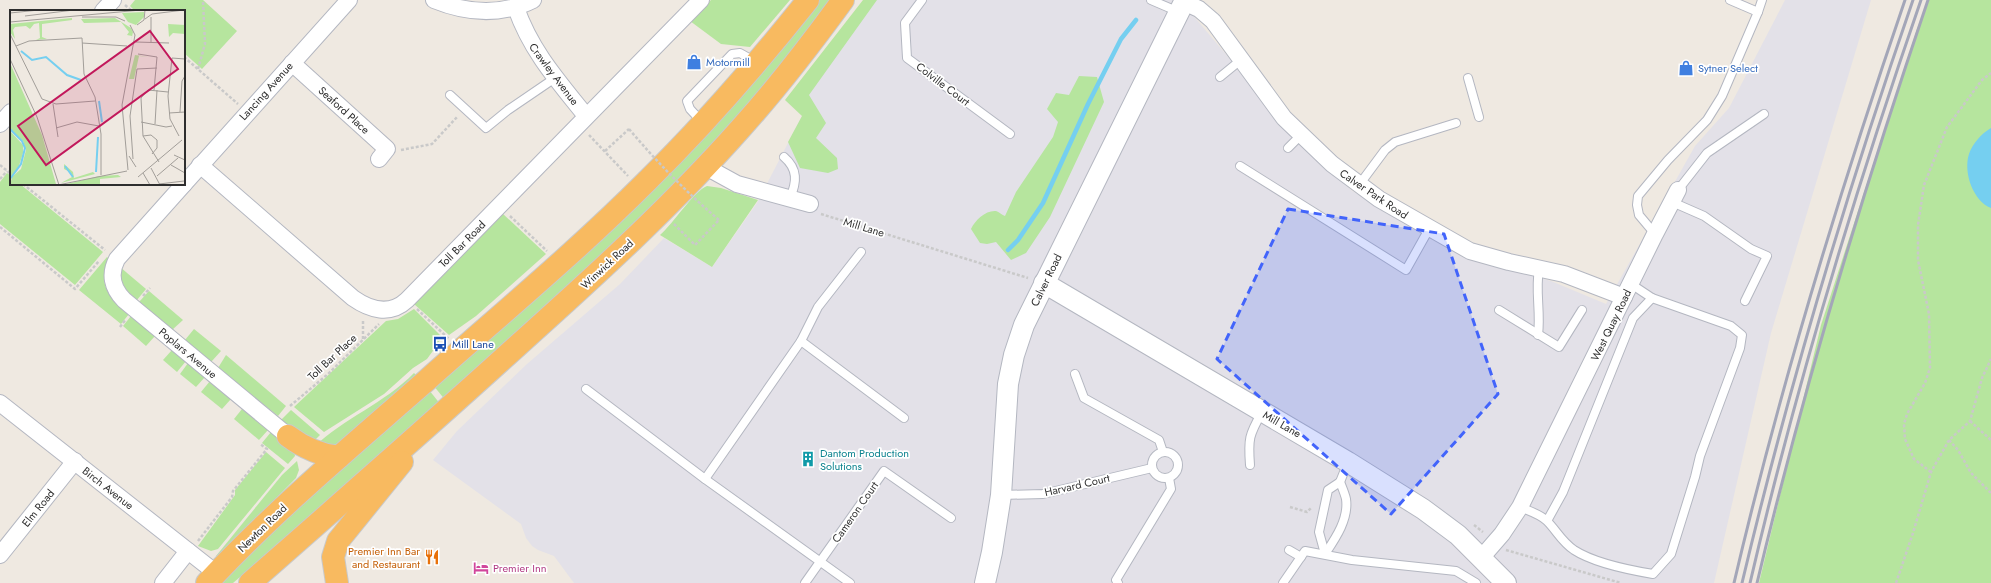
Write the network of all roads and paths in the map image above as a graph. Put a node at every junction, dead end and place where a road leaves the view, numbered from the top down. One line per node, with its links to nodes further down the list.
1 (203, 0): 21 (path)
2 (349, 0): 20 (street, Lancing Avenue)
3 (434, 0): 14 (street)
4 (534, 0): 14 (street)
5 (701, 0): 32 (street, Toll Bar Road)
6 (808, 0): 63 (highway)
7 (843, 0): 44 (highway, Winwick Road)
8 (922, 0): 35 (lane, Colville Court)
9 (1151, 0): 13 (lane)
10 (1730, 0): 17 (lane)
11 (1762, 0): 17 (lane)
12 (119, 3): 15 (street); 16 (path)
13 (1183, 5): 19 (street, Calver Park Road); 65 (street, Calver Road)
14 (516, 8): 24 (street, Crawley Avenue)
15 (105, 10)
16 (130, 10)
17 (1758, 12): 60 (lane)
18 (185, 58): 21 (path)
19 (1242, 59): 23 (lane); 36 (street, Calver Park Road)
20 (292, 62): 28 (street, Lancing Avenue); 39 (street, Seaford Place)
21 (198, 69): 28 (path)
22 (1991, 73): 95 (path)
23 (1220, 77)
24 (555, 78): 27 (lane); 32 (street, Crawley Avenue)
25 (1468, 78): 31 (lane)
26 (450, 95): 27 (lane)
27 (465, 109): 39 (path)
28 (247, 112): 42 (street, Lancing Avenue)
29 (10, 113): 34 (street)
30 (1764, 114): 53 (lane, West Quay Road)
31 (1479, 117)
32 (582, 120): 38 (path); 56 (street, Toll Bar Road)
33 (1456, 123): 52 (lane)
34 (0, 124)
35 (1010, 134)
36 (1301, 135): 37 (lane); 52 (street, Calver Park Road)
37 (1288, 148)
38 (605, 151): 47 (path); 57 (path, bridge)
39 (383, 154)
40 (784, 157): 54 (lane)
41 (0, 165): 45 (path)
42 (200, 165): 49 (street, Lancing Avenue); 68 (street, Toll Bar Road)
43 (1240, 166): 59 (lane)
44 (706, 167): 54 (street); 83 (highway, Winwick Road)
45 (7, 171): 46 (path); 48 (path)
46 (10, 173)
47 (630, 178)
48 (0, 179)
49 (185, 181)
50 (24, 185): 62 (path)
51 (181, 185): 62 (street, Lancing Avenue)
52 (1359, 186): 59 (street, Calver Park Road)
53 (1675, 196): 60 (street, West Quay Road); 69 (lane)
54 (790, 198): 55 (street)
55 (810, 204): 65 (path, Mill Lane)
56 (500, 206): 63 (path); 68 (street, Toll Bar Road)
57 (671, 221)
58 (0, 227): 62 (path)
59 (1429, 230): 64 (street, Calver Park Road)
60 (1655, 234): 66 (street, West Quay Road)
61 (861, 252): 75 (lane)
62 (109, 256): 85 (street, Poplars Avenue)
63 (561, 260): 90 (highway)
64 (1539, 269): 66 (street, Calver Park Road); 73 (lane)
65 (1036, 281): 81 (street, Mill Lane); 100 (street, Calver Road)
66 (1627, 291): 67 (lane); 103 (street, West Quay Road)
67 (1652, 298): 105 (lane); 105 (lane)
68 (407, 300): 74 (path)
69 (1745, 301)
70 (1498, 310): 73 (lane)
71 (1582, 310): 73 (lane)
72 (380, 323): 80 (path, Toll Bar Place)
73 (1538, 335)
74 (449, 339)
75 (801, 341): 82 (lane); 97 (lane)
76 (1991, 359): 84 (path)
77 (1076, 374): 89 (lane)
78 (586, 389): 97 (lane)
79 (0, 403): 91 (street, Birch Avenue)
80 (290, 406)
81 (1262, 412): 92 (street, Mill Lane); 93 (lane)
82 (904, 418)
83 (436, 419): 116 (highway, Winwick Road); 117 (highway)
84 (1970, 421): 86 (path); 87 (path)
85 (288, 436): 90 (highway)
86 (1949, 440): 95 (path); 99 (path)
87 (1991, 440)
88 (260, 444): 108 (path)
89 (1163, 452): 94 (lane); 96 (lane)
90 (339, 457): 114 (highway, Newton Road)
91 (75, 461): 108 (street, Birch Avenue); 110 (street, Elm Road)
92 (1348, 462): 98 (lane); 112 (street, Mill Lane)
93 (1250, 465)
94 (1152, 468): 96 (lane); 100 (lane, Harvard Court)
95 (1931, 472): 126 (path)
96 (1169, 478): 121 (lane)
97 (705, 479): 113 (lane)
98 (1340, 482): 109 (lane); 109 (lane)
99 (1991, 493)
100 (1001, 495): 120 (street, Calver Road)
101 (1290, 507): 102 (path)
102 (1312, 507)
103 (1520, 507): 105 (lane); 112 (street, West Quay Road)
104 (951, 518): 113 (lane, Cameron Court)
105 (1547, 521)
106 (1289, 550): 111 (lane)
107 (1504, 550): 125 (path)
108 (188, 551): 114 (street, Birch Avenue); 115 (street)
109 (1325, 554): 111 (lane); 123 (lane)
110 (0, 555)
111 (1300, 557): 122 (lane)
112 (1482, 557): 124 (street, Mill Lane)
113 (820, 561): 118 (lane); 119 (lane)
114 (211, 578)
115 (163, 583)
116 (250, 583)
117 (337, 583)
118 (805, 583)
119 (850, 583)
120 (985, 583)
121 (1118, 583)
122 (1283, 583)
123 (1476, 583)
124 (1506, 583)
125 (1621, 583)
126 (1896, 583)

